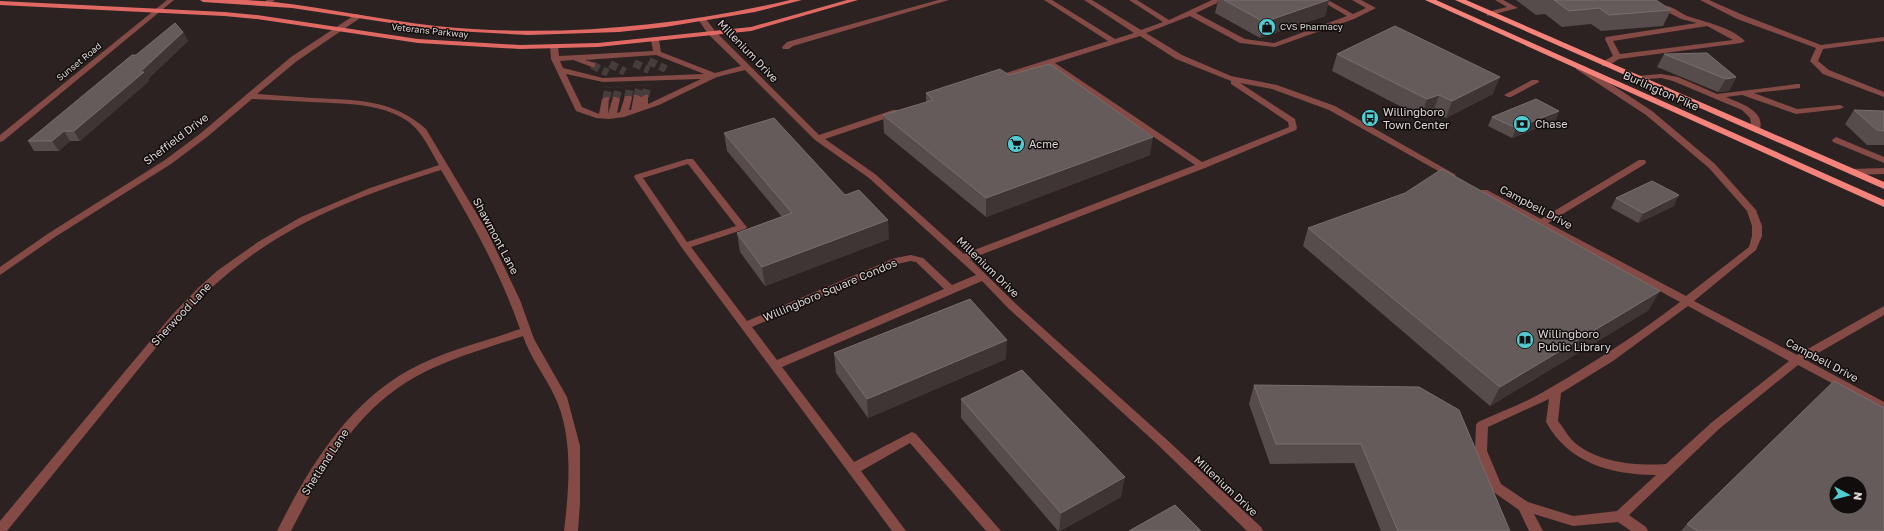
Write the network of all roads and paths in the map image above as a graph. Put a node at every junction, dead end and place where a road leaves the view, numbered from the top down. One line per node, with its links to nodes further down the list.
1 (170, 0): 19 (street, Sunset Road)
2 (203, 0): 16 (main road, Veterans Parkway)
3 (799, 0): 24 (main road, Veterans Parkway)
4 (855, 0): 29 (main road, Veterans Parkway)
5 (946, 0): 35 (street)
6 (1047, 0): 32 (street)
7 (1087, 0): 28 (street)
8 (1132, 0): 25 (street)
9 (1323, 0): 23 (street)
10 (1355, 0): 23 (street)
11 (1429, 0): 51 (highway, Burlington Pike)
12 (1459, 0): 21 (highway, Burlington Pike)
13 (1498, 0): 21 (street)
14 (1703, 0): 36 (street)
15 (1217, 1): 20 (street)
16 (269, 2): 22 (main road, Veterans Parkway)
17 (0, 3): 19 (main road, Veterans Parkway)
18 (1667, 8): 26 (street)
19 (158, 11): 27 (main road, Veterans Parkway); 76 (street, Sunset Road)
20 (1190, 13): 23 (street); 25 (street)
21 (1490, 14): 48 (highway, Burlington Pike)
22 (359, 16): 24 (main road, Veterans Parkway); 27 (street, Sheffield Drive)
23 (1351, 17)
24 (703, 21): 29 (street, Millenium Drive)
25 (1168, 22): 28 (street)
26 (1709, 24): 41 (street); 41 (street)
27 (339, 29): 34 (main road, Veterans Parkway); 64 (street, Sheffield Drive)
28 (1139, 32): 32 (street); 56 (street)
29 (712, 33): 31 (main road, Veterans Parkway); 50 (street, Millenium Drive)
30 (1884, 39): 36 (street)
31 (654, 40): 33 (main road, Veterans Parkway); 37 (street)
32 (1113, 41): 45 (street)
33 (604, 44): 34 (main road, Veterans Parkway); 40 (street)
34 (554, 46): 43 (street)
35 (786, 47)
36 (1820, 47): 63 (street)
37 (656, 53): 38 (street); 54 (street)
38 (638, 54): 39 (street); 44 (street)
39 (620, 55): 40 (street); 46 (street)
40 (601, 56): 42 (street); 47 (street)
41 (1617, 57): 48 (street)
42 (574, 58): 43 (street); 49 (street)
43 (555, 59): 53 (street)
44 (649, 62)
45 (1048, 62): 59 (street); 82 (street)
46 (634, 63)
47 (610, 64)
48 (1604, 64): 57 (highway, Burlington Pike)
49 (592, 65)
50 (747, 67): 54 (street); 77 (street, Millenium Drive)
51 (1579, 67): 88 (highway, Burlington Pike); 95 (street)
52 (666, 69): 55 (street)
53 (561, 70): 55 (street); 74 (street)
54 (714, 75): 55 (street); 71 (street)
55 (681, 77)
56 (1229, 78): 82 (street); 85 (street)
57 (1637, 78): 65 (street); 75 (highway, Burlington Pike)
58 (1534, 82): 62 (street)
59 (984, 83)
60 (1797, 86): 61 (street)
61 (1743, 92): 65 (street); 70 (street)
62 (1508, 95)
63 (1884, 95)
64 (250, 96): 81 (street, Shawmont Lane); 92 (street, Sheffield Drive)
65 (1717, 96): 75 (street)
66 (641, 97): 71 (street)
67 (628, 98): 73 (street)
68 (606, 99): 74 (street)
69 (616, 99): 74 (street)
70 (1840, 107)
71 (639, 109): 73 (street)
72 (902, 110): 77 (street)
73 (624, 113): 74 (street)
74 (604, 116)
75 (1756, 130): 84 (highway, Burlington Pike)
76 (0, 138)
77 (818, 138): 91 (street, Millenium Drive)
78 (1836, 140): 79 (street)
79 (1884, 160)
80 (1642, 162): 89 (street)
81 (444, 166): 98 (street, Shawmont Lane); 107 (street, Sherwood Lane)
82 (1202, 166): 91 (street)
83 (1884, 171): 84 (street)
84 (1852, 172): 86 (highway, Burlington Pike)
85 (1461, 180)
86 (1884, 186)
87 (1474, 187): 89 (street, Campbell Drive)
88 (1884, 204)
89 (1541, 223): 95 (street, Campbell Drive)
90 (685, 246): 90 (street); 97 (street)
91 (962, 258): 93 (street, Millenium Drive)
92 (0, 272)
93 (983, 276): 94 (street); 112 (street, Millenium Drive)
94 (951, 290): 97 (street, Willingboro Square Condos); 100 (street)
95 (1688, 301): 99 (street, Campbell Drive); 101 (street)
96 (1884, 310): 99 (street)
97 (745, 326): 100 (street)
98 (526, 330): 108 (street, Shetland Lane); 109 (street, Shawmont Lane)
99 (1797, 360): 102 (street, Campbell Drive); 104 (street)
100 (774, 366): 103 (street)
101 (1556, 390): 104 (street); 105 (street)
102 (1884, 407)
103 (853, 469): 110 (street); 111 (street)
104 (1671, 469): 106 (street)
105 (1524, 506): 106 (street); 113 (street)
106 (1620, 516): 114 (street)
107 (0, 531)
108 (284, 531)
109 (571, 531)
110 (899, 531)
111 (994, 531)
112 (1256, 531)
113 (1536, 531)
114 (1641, 531)

